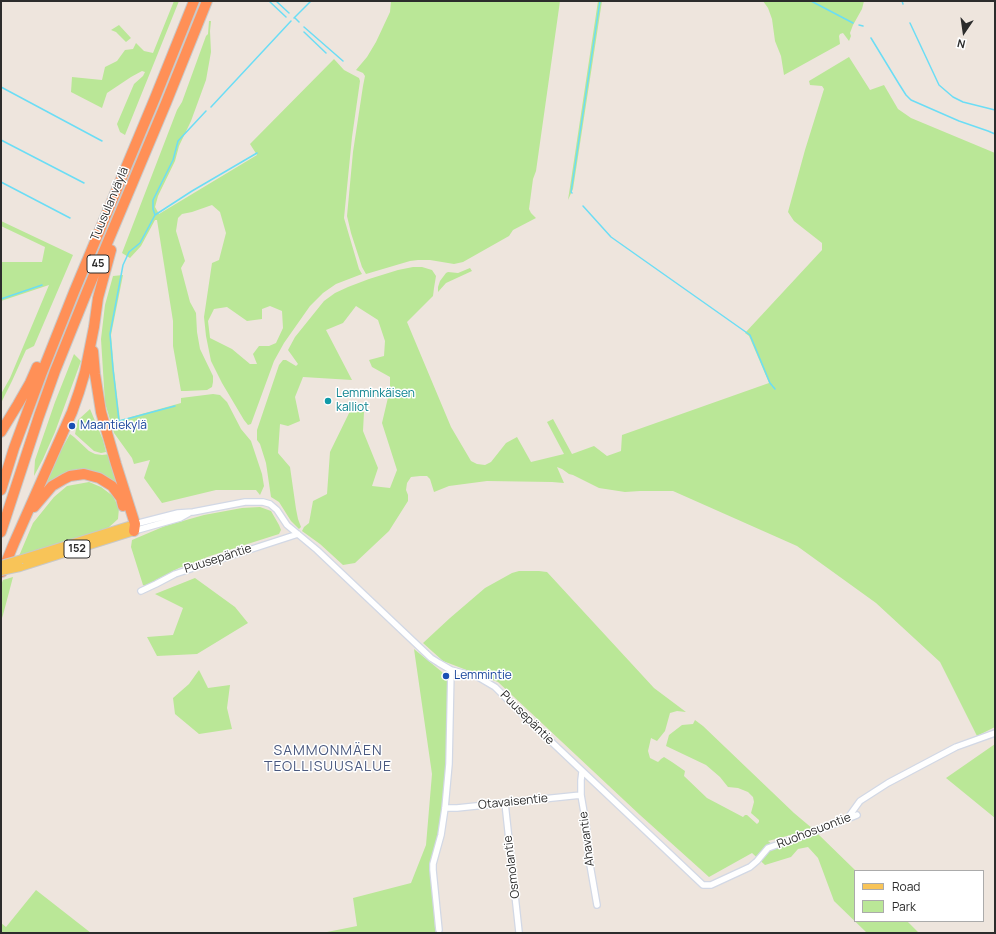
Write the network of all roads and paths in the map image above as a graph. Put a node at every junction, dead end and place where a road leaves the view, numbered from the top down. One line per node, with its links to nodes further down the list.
1 (194, 1): 4 (highway, Tuusulanväylä / 45)
2 (207, 1): 3 (highway, Tuusulanväylä / 45)
3 (125, 200): 5 (highway); 10 (highway, Tuusulanväylä / 45)
4 (74, 292): 6 (highway); 7 (highway, Tuusulanväylä / 45)
5 (94, 327): 8 (highway); 9 (highway)
6 (1, 432)
7 (1, 490)
8 (133, 527): 9 (highway); 11 (street, Puusepäntie); 12 (main road, 152)
9 (20, 529): 14 (highway)
10 (1, 532)
11 (298, 534): 15 (street, Puusepäntie); 16 (street, Puusepäntie)
12 (21, 563): 13 (main road, 152, bridge); 14 (main road, 152, bridge)
13 (1, 565)
14 (1, 573)
15 (141, 591)
16 (451, 670): 18 (street, Puusepäntie); 21 (street)
17 (995, 733): 23 (street)
18 (582, 772): 19 (street, Ahavantie); 24 (street, Puusepäntie)
19 (581, 795): 20 (street, Otavaisentie); 25 (street, Ahavantie)
20 (504, 803): 21 (street, Otavaisentie); 27 (street, Osmolantie)
21 (445, 808): 26 (street)
22 (857, 815): 23 (street, Ruohosuontie)
23 (846, 819): 24 (street, Ruohosuontie)
24 (711, 885)
25 (597, 905)
26 (439, 930)
27 (519, 932)

